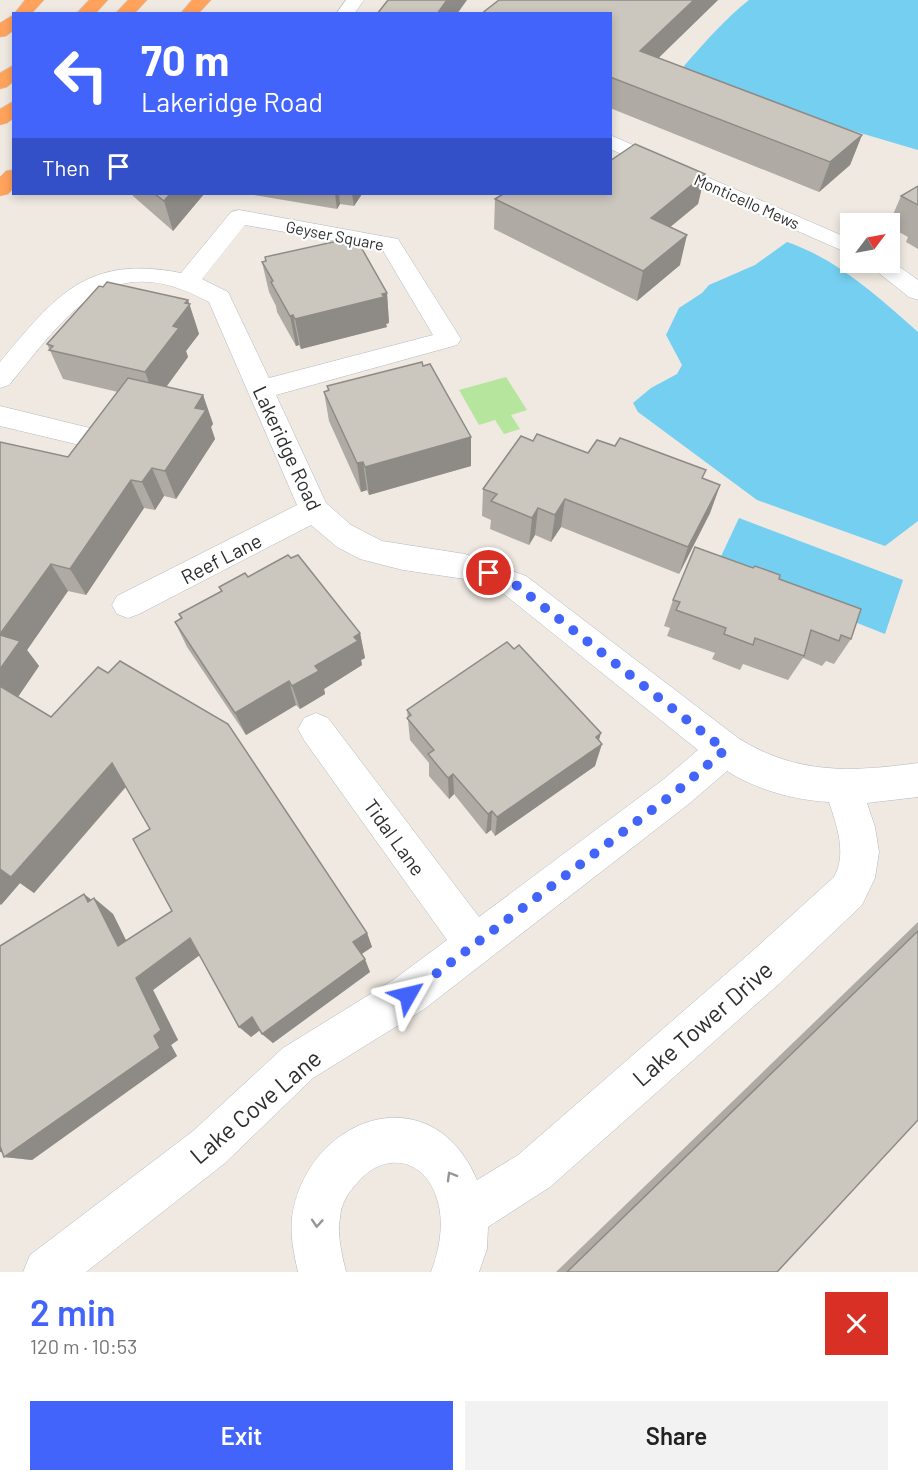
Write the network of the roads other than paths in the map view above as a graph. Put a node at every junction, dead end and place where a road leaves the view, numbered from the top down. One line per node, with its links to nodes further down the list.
1 (35, 0): 6 (highway)
2 (99, 0): 7 (highway)
3 (138, 0): 8 (highway)
4 (202, 0): 9 (highway)
5 (355, 0): 10 (street)
6 (23, 12)
7 (86, 12)
8 (125, 12)
9 (190, 12)
10 (346, 12)
11 (12, 22): 12 (highway)
12 (0, 32)
13 (12, 74): 14 (highway)
14 (0, 83)
15 (12, 109): 16 (highway)
16 (0, 118)
17 (612, 142): 20 (street, Monticello Mews)
18 (12, 178): 19 (highway)
19 (0, 189)
20 (840, 243)
21 (892, 273): 23 (street)
22 (187, 282): 24 (street, Lakeridge Road); 25 (street, Lakeridge Road); 25 (street, Geyser Square)
23 (918, 292)
24 (0, 379)
25 (260, 390): 28 (street, Lakeridge Road)
26 (0, 416): 27 (street)
27 (84, 436)
28 (314, 510): 29 (street, Reef Lane); 31 (street, Lakeridge Road)
29 (128, 605)
30 (316, 729): 34 (street, Tidal Lane)
31 (725, 750): 33 (street, Lakeridge Road); 34 (street, Lake Cove Lane)
32 (918, 780): 33 (street, Lakeridge Road)
33 (843, 787): 35 (street, Lake Tower Drive)
34 (475, 945): 36 (street, Lake Cove Lane)
35 (465, 1215): 37 (street, one-way to 37); 38 (street)
36 (47, 1272)
37 (322, 1272)
38 (455, 1272)

